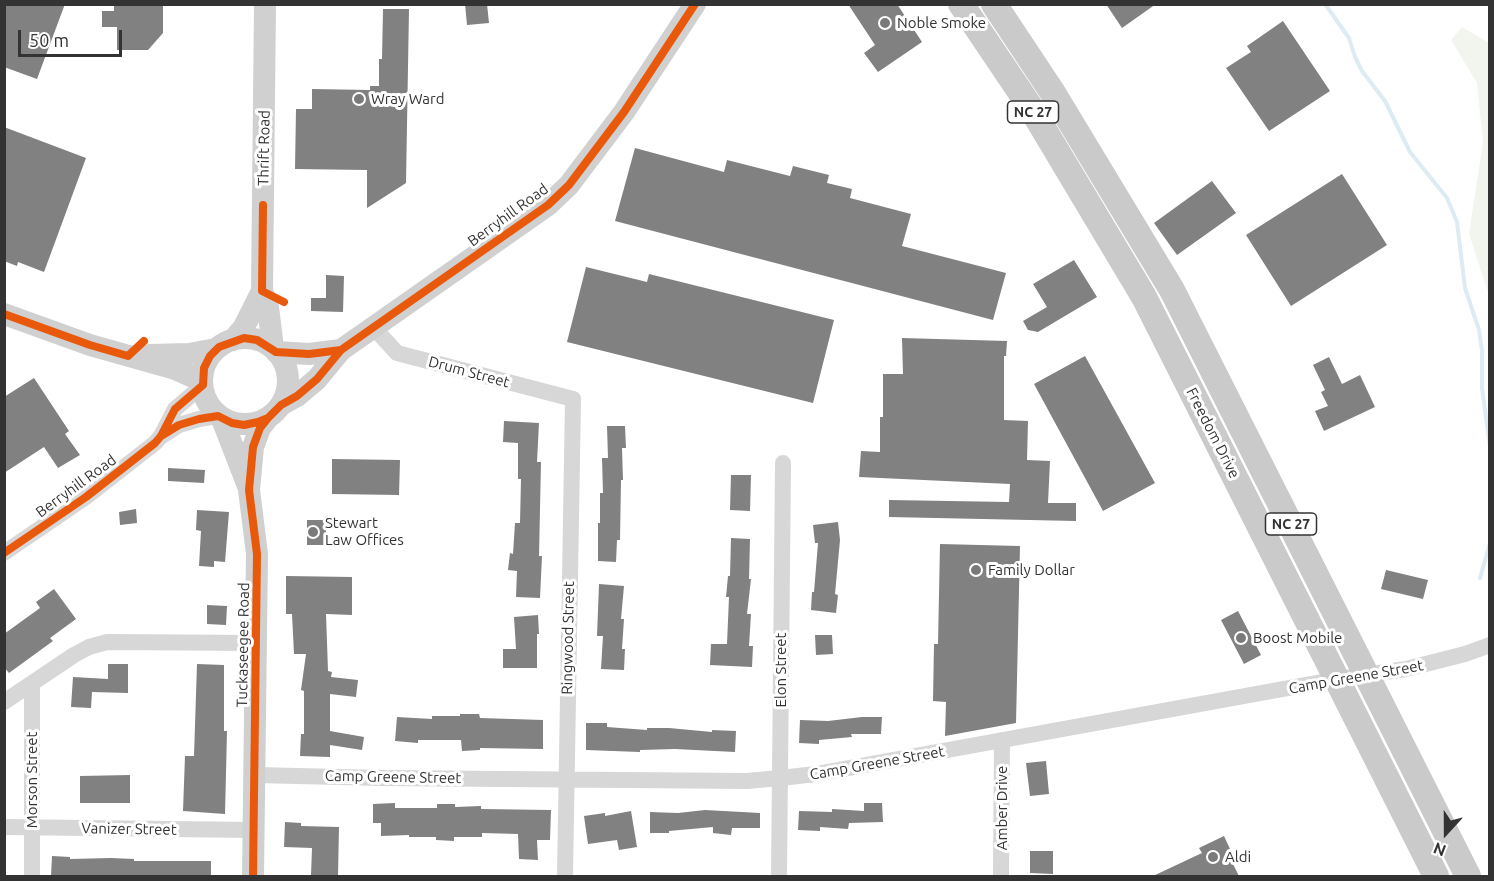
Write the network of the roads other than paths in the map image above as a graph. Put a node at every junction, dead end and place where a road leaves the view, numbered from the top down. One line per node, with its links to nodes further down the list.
1 (266, 4): 5 (main road, Thrift Road)
2 (695, 4): 7 (main road, Berryhill Road)
3 (961, 4): 23 (main road, Freedom Drive / NC 27)
4 (994, 4): 22 (main road, Freedom Drive / NC 27)
5 (262, 291): 8 (main road, Thrift Road); 9 (main road, Thrift Road)
6 (4, 314): 11 (main road)
7 (374, 328): 10 (main road, Berryhill Road); 13 (street, Drum Street)
8 (225, 345): 9 (main road); 11 (main road); 12 (main road)
9 (275, 350): 10 (main road, Berryhill Road); 14 (main road)
10 (341, 350): 14 (main road, Berryhill Road)
11 (128, 356): 12 (main road)
12 (203, 383): 15 (main road); 16 (street, Berryhill Road)
13 (573, 399): 29 (street, Ringwood Street)
14 (274, 411): 15 (main road); 18 (main road, Tuckaseegee Road)
15 (220, 417): 16 (street, Berryhill Road); 18 (main road, Tuckaseegee Road)
16 (161, 436): 19 (street, Berryhill Road)
17 (783, 463): 28 (street, Elon Street)
18 (249, 490): 20 (main road, Tuckaseegee Road)
19 (4, 553)
20 (256, 643): 24 (street); 27 (main road, Tuckaseegee Road)
21 (1490, 645): 22 (street, Camp Greene Street)
22 (1367, 674): 23 (street, Camp Greene Street); 39 (main road, Freedom Drive / NC 27)
23 (1338, 679): 26 (street, Camp Greene Street); 38 (main road, Freedom Drive / NC 27)
24 (32, 684): 25 (street); 31 (street, Morson Street)
25 (4, 702)
26 (1002, 740): 28 (street, Camp Greene Street); 37 (street, Amber Drive)
27 (255, 775): 29 (street, Camp Greene Street); 32 (main road, Tuckaseegee Road)
28 (780, 778): 29 (street, Camp Greene Street); 36 (street, Elon Street)
29 (565, 779): 35 (street, Ringwood Street)
30 (4, 827): 31 (street, Vanizer Street)
31 (32, 827): 32 (street, Vanizer Street); 33 (street, Morson Street)
32 (253, 830): 34 (main road, Tuckaseegee Road)
33 (32, 876)
34 (253, 876)
35 (565, 876)
36 (779, 876)
37 (1001, 876)
38 (1436, 876)
39 (1468, 876)

